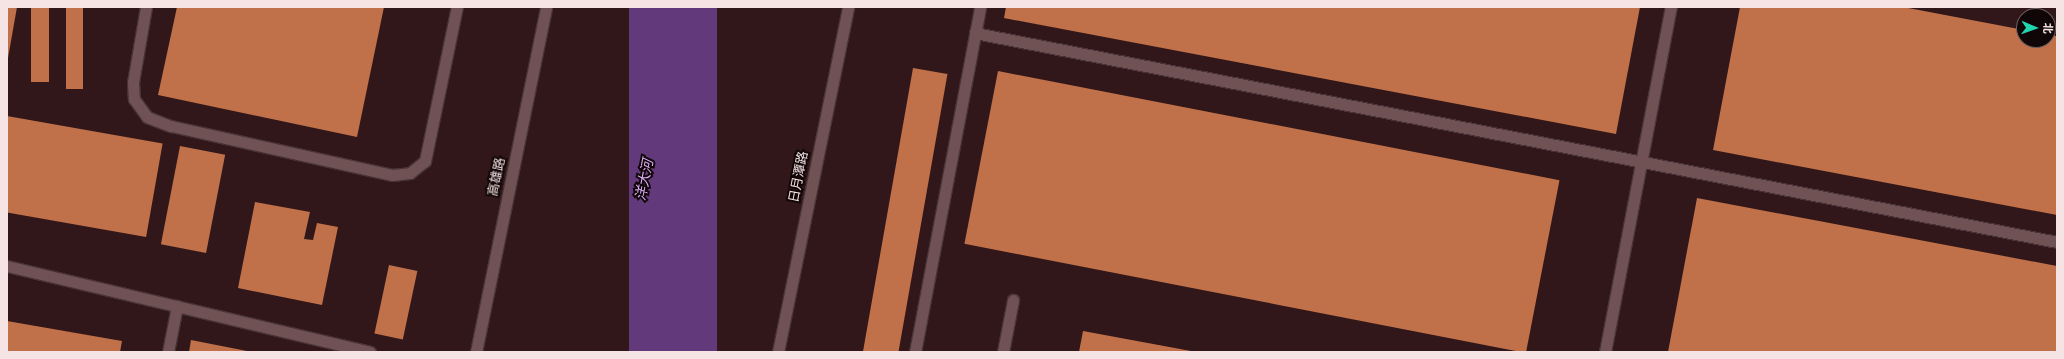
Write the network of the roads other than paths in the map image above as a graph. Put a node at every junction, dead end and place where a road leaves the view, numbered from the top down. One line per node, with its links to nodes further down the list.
1 (146, 7): 2 (street)
2 (457, 7)
3 (546, 7): 15 (street, 高雄路)
4 (848, 7): 16 (street, 日月潭路)
5 (980, 7): 7 (street)
6 (1671, 7): 8 (street)
7 (975, 33): 8 (street); 17 (street)
8 (1641, 162): 9 (street); 19 (street)
9 (2057, 242)
10 (7, 266): 12 (street)
11 (1013, 300): 18 (street)
12 (177, 306): 13 (street); 14 (street)
13 (168, 352)
14 (370, 352)
15 (476, 352)
16 (778, 352)
17 (915, 352)
18 (1003, 352)
19 (1605, 352)

